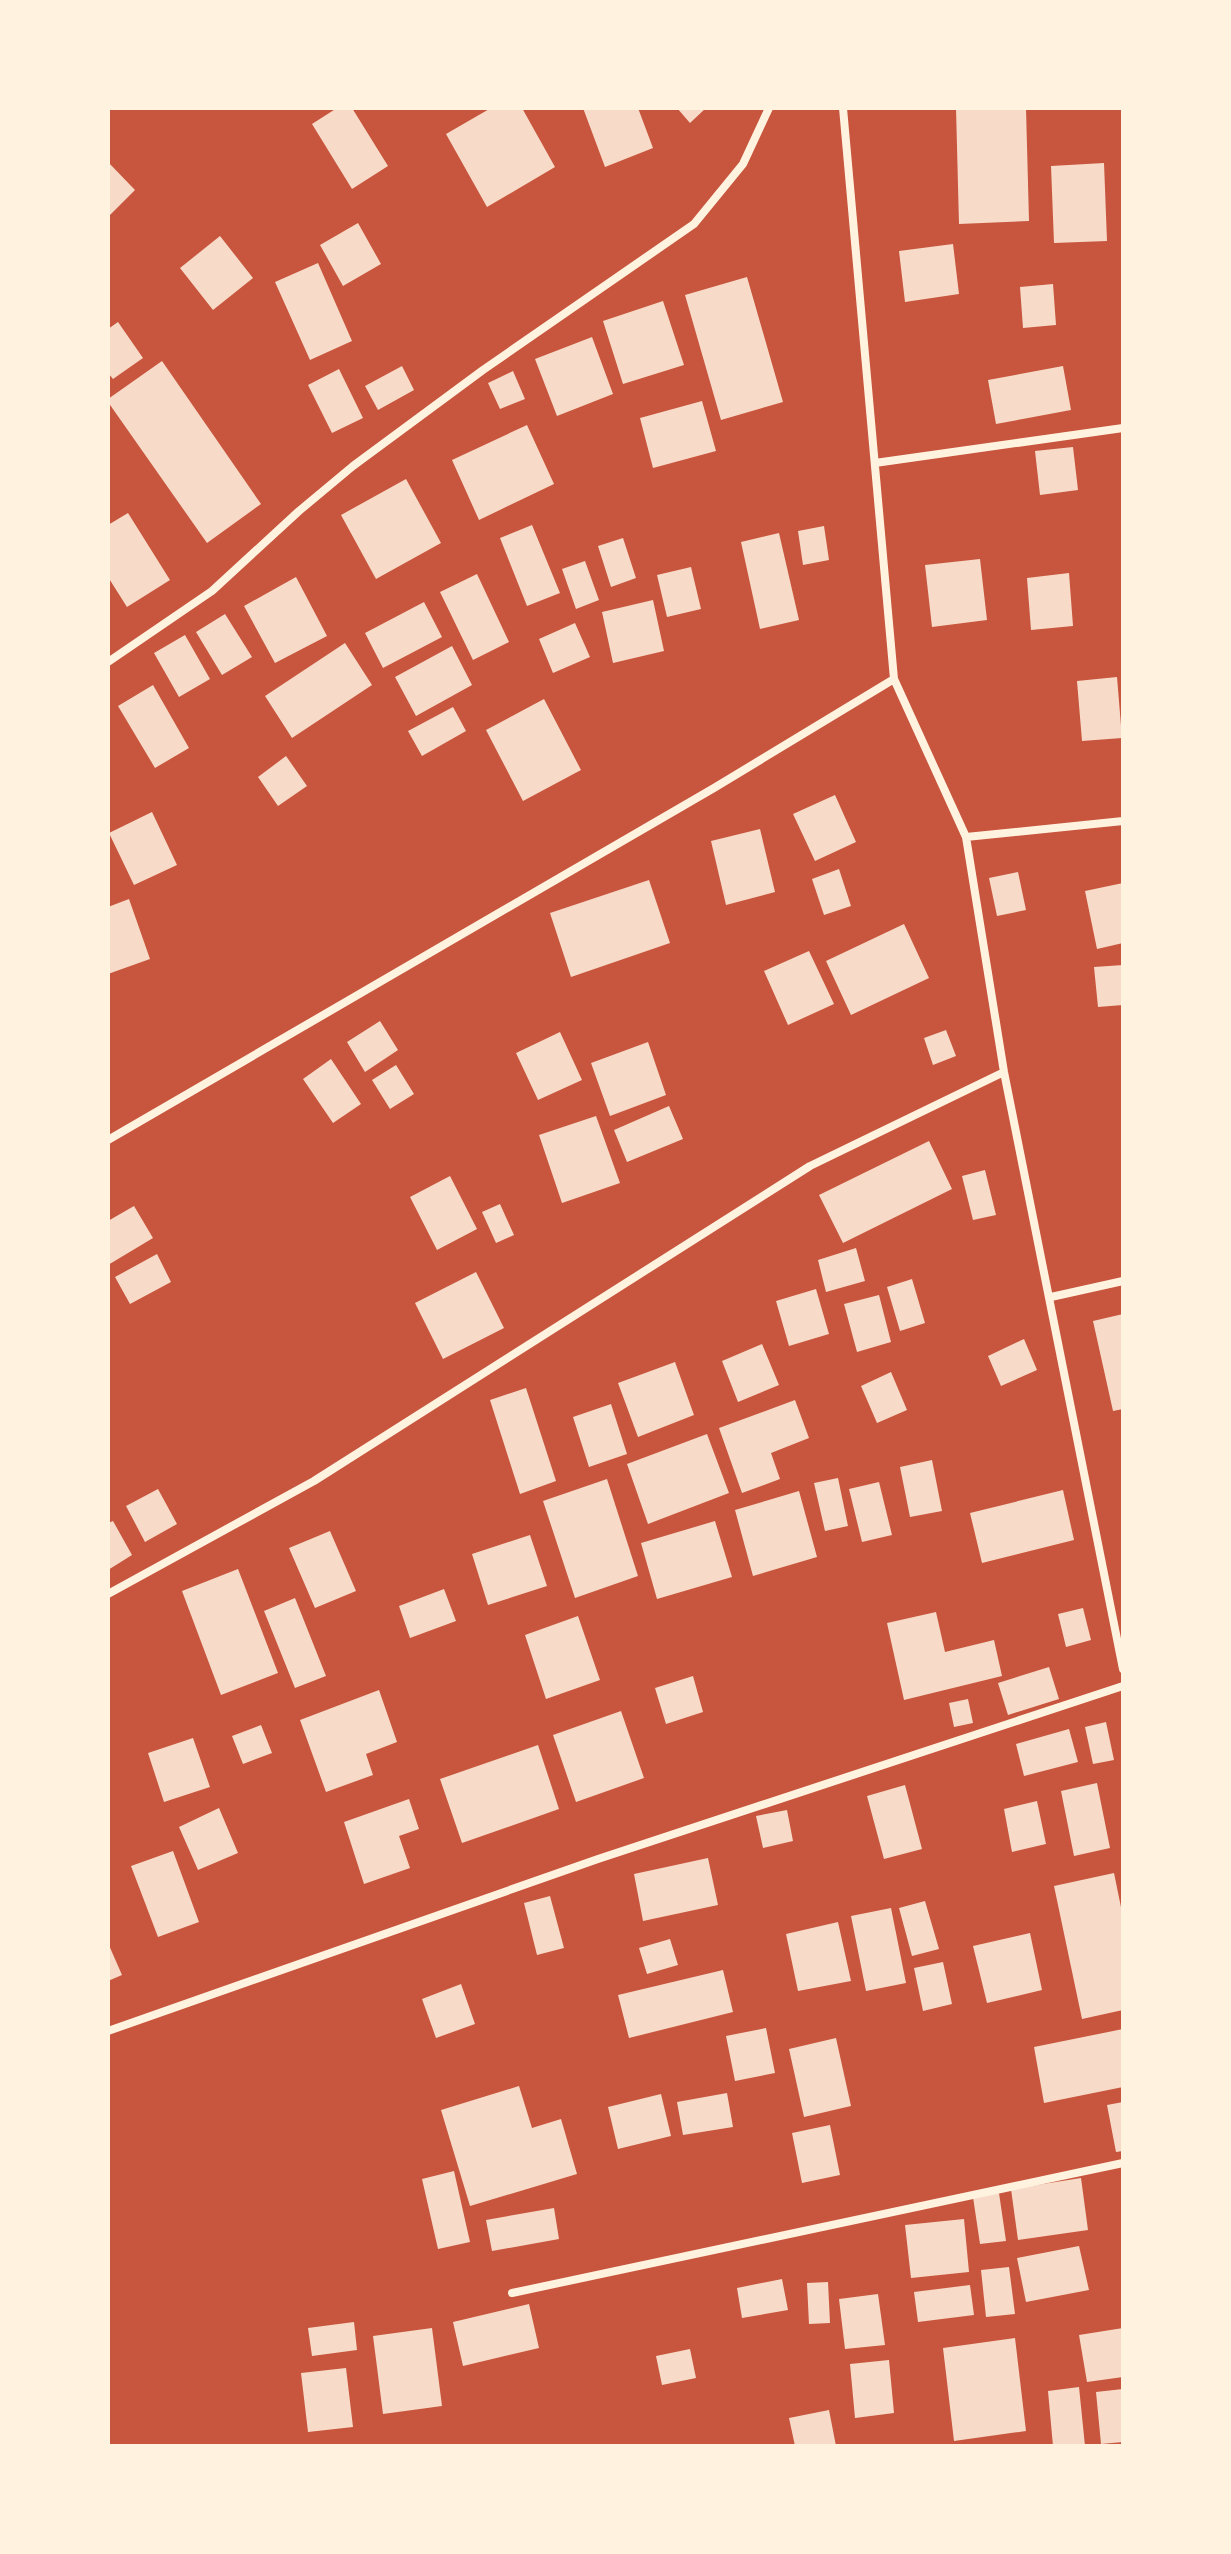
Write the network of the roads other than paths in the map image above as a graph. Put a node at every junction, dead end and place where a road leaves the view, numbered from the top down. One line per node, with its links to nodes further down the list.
1 (769, 108): 5 (street)
2 (843, 108): 4 (street)
3 (1123, 428): 4 (street)
4 (875, 463): 6 (street)
5 (108, 662)
6 (894, 679): 8 (street); 10 (street)
7 (1123, 821): 8 (street)
8 (966, 837): 9 (street)
9 (1004, 1072): 12 (street); 13 (street)
10 (108, 1140)
11 (1123, 1281): 12 (street)
12 (1051, 1297): 14 (street)
13 (108, 1594)
14 (1123, 1669)
15 (1123, 1686): 16 (street)
16 (108, 2031)
17 (1123, 2163): 18 (street)
18 (512, 2293)

